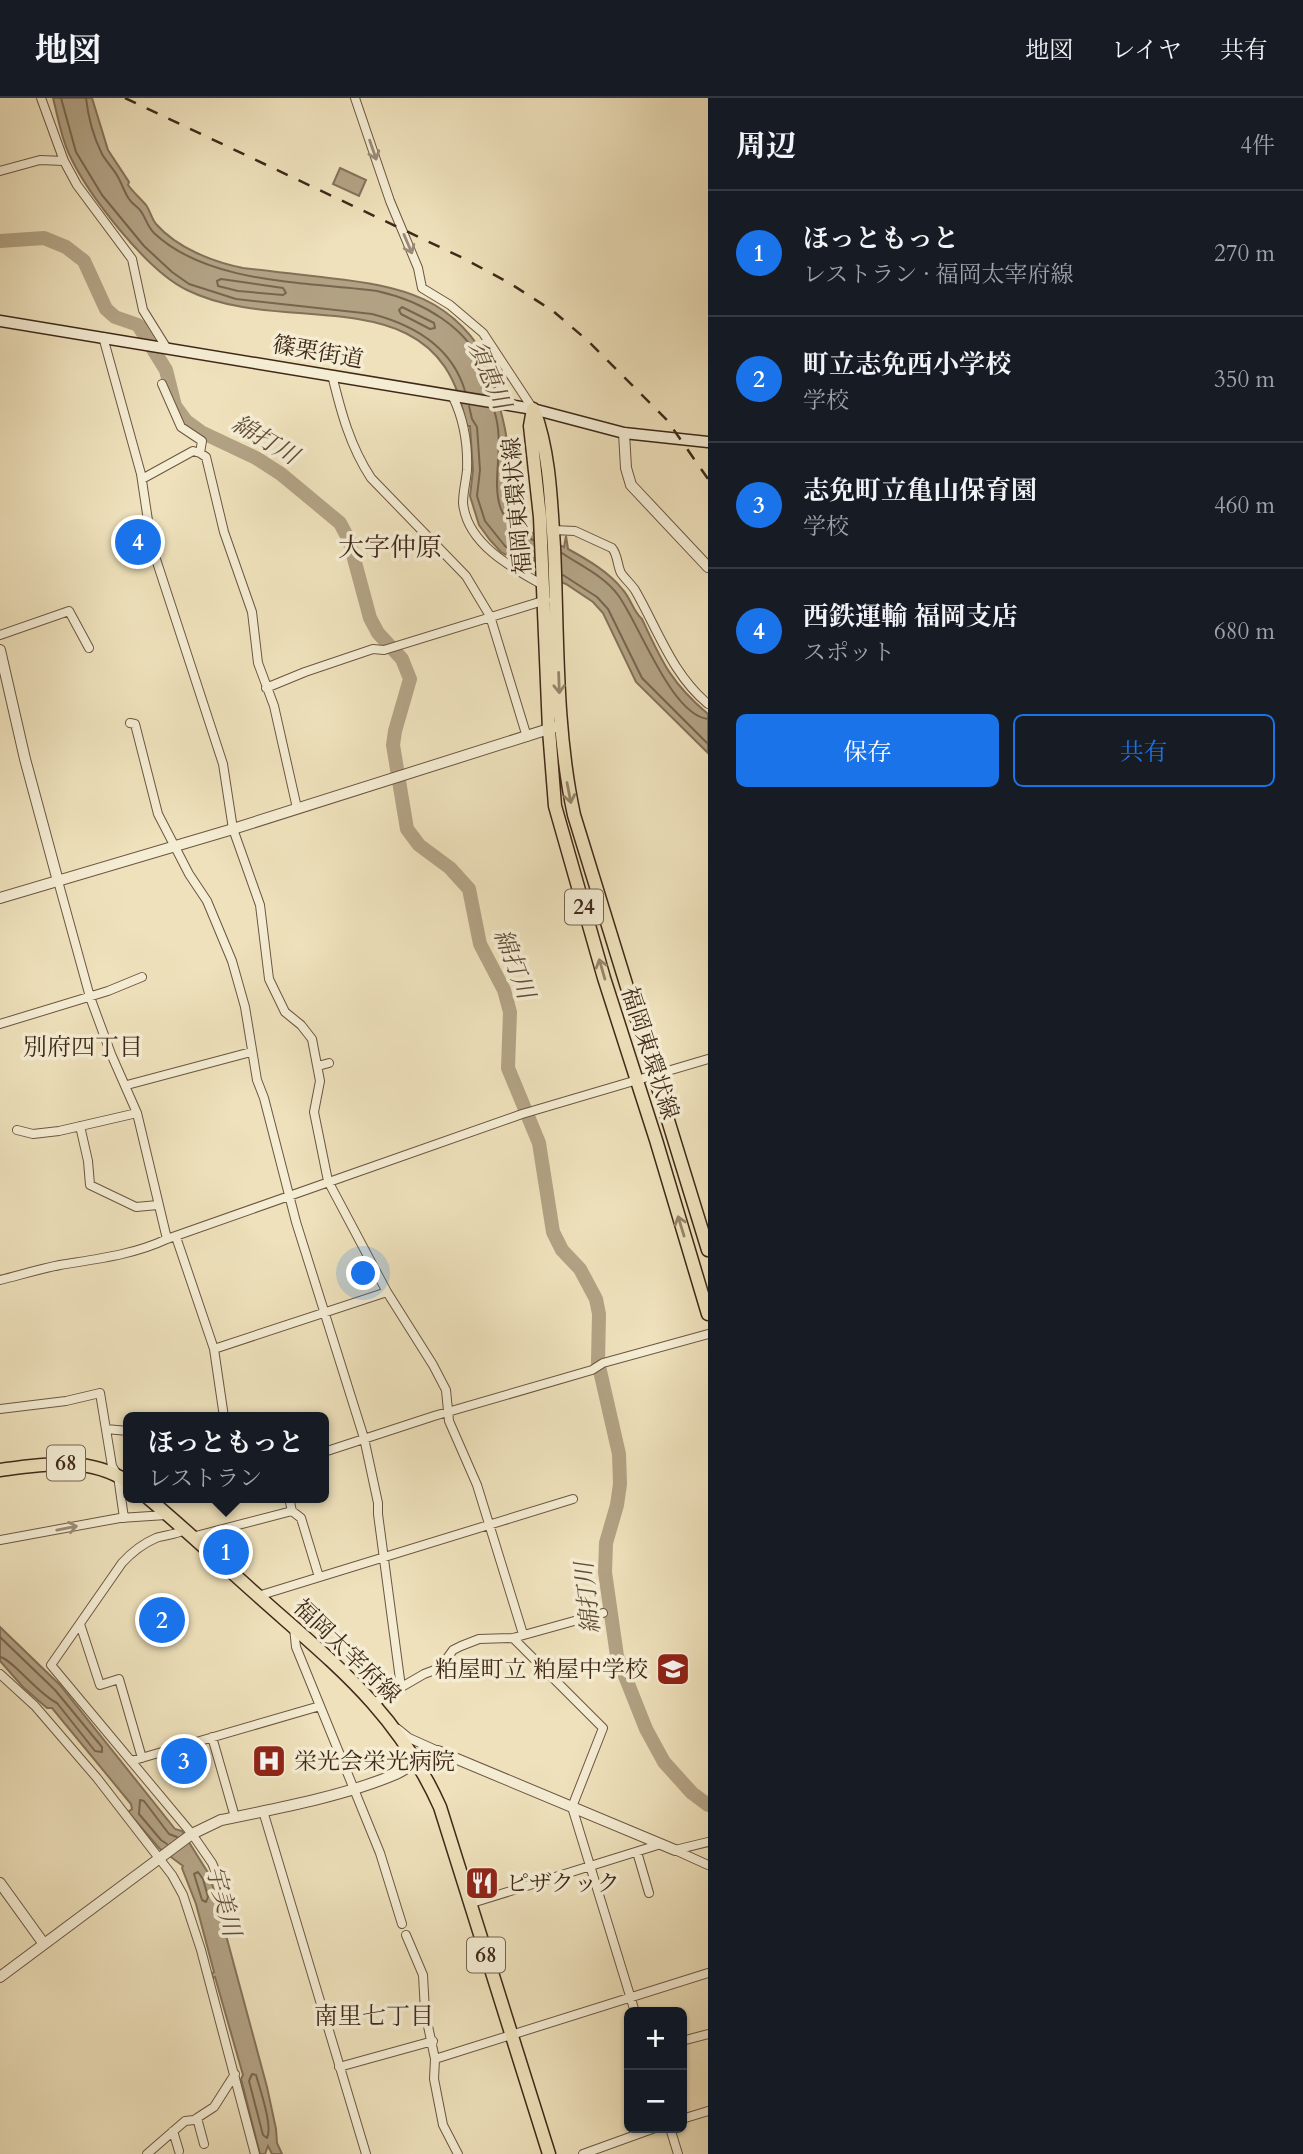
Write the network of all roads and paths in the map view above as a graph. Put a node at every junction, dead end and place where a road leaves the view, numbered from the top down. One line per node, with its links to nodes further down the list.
1 (41, 98): 3 (street)
2 (355, 98): 11 (street, one-way to 11)
3 (64, 160): 4 (street); 7 (street)
4 (0, 171)
5 (0, 321): 6 (main road)
6 (103, 337): 7 (main road, 篠栗街道); 15 (street)
7 (166, 346): 8 (main road, 篠栗街道)
8 (332, 375): 10 (main road, 篠栗街道); 20 (street)
9 (162, 384): 14 (street)
10 (458, 398): 11 (main road, 篠栗街道); 18 (street)
11 (533, 409): 12 (main road, 篠栗街道); 16 (main road, 福岡東環状線 / 24); 18 (main road, 福岡東環状線 / 24)
12 (624, 433): 13 (main road, 篠栗街道); 17 (street)
13 (708, 440)
14 (200, 453): 15 (street); 24 (street)
15 (142, 479): 30 (street)
16 (553, 530): 18 (main road, 福岡東環状線 / 24); 25 (street)
17 (708, 567)
18 (550, 585): 19 (main road, 福岡東環状線 / 24); 27 (main road, 福岡東環状線 / 24, one-way to 27)
19 (544, 601): 20 (street); 27 (main road, 福岡東環状線 / 24)
20 (490, 616): 24 (street); 28 (street)
21 (0, 635): 22 (street)
22 (89, 648)
23 (0, 650): 32 (street)
24 (267, 688): 29 (street)
25 (708, 704)
26 (130, 723): 31 (street)
27 (555, 727): 28 (street); 41 (main road, 福岡東環状線 / 24, one-way to 41); 42 (main road, 福岡東環状線 / 24, one-way to 27)
28 (527, 737): 29 (street)
29 (297, 808): 30 (street)
30 (233, 829): 31 (street); 40 (street)
31 (176, 845): 32 (street); 37 (street)
32 (58, 881): 33 (street); 35 (street)
33 (0, 898)
34 (142, 977): 35 (street)
35 (90, 997): 36 (street); 43 (street)
36 (0, 1024)
37 (251, 1052): 43 (street); 48 (street)
38 (708, 1059): 41 (street)
39 (329, 1063): 40 (street)
40 (318, 1066): 47 (street)
41 (654, 1075): 42 (street); 51 (main road, 福岡東環状線 / 24)
42 (637, 1081): 47 (street); 55 (main road, 福岡東環状線 / 24, one-way to 42)
43 (127, 1085): 44 (street)
44 (137, 1113): 45 (street); 49 (street)
45 (80, 1126): 46 (street); 49 (street)
46 (17, 1130)
47 (328, 1181): 48 (street); 53 (street)
48 (290, 1196): 50 (street); 54 (street)
49 (158, 1205): 50 (street)
50 (172, 1238): 52 (street); 57 (street)
51 (708, 1250)
52 (0, 1280)
53 (387, 1292): 54 (street); 60 (street)
54 (325, 1312): 57 (street); 63 (street)
55 (708, 1314)
56 (708, 1334): 60 (street)
57 (214, 1349): 59 (street)
58 (0, 1409): 61 (street)
59 (223, 1412)
60 (448, 1413): 63 (street); 74 (street)
61 (106, 1429): 62 (street); 66 (street)
62 (123, 1431)
63 (364, 1438): 64 (street); 77 (street)
64 (329, 1450)
65 (0, 1470): 66 (main road, 68)
66 (123, 1479)
67 (573, 1499): 74 (street)
68 (124, 1503): 73 (street)
69 (154, 1503): 72 (main road, 福岡太宰府線 / 68)
70 (290, 1503): 71 (street)
71 (292, 1510): 75 (street); 78 (street)
72 (167, 1515): 73 (street); 75 (main road, 福岡太宰府線 / 68)
73 (124, 1518): 76 (street, one-way to 73)
74 (489, 1524): 77 (street); 83 (street)
75 (188, 1533): 79 (main road, 福岡太宰府線 / 68); 81 (street)
76 (0, 1540)
77 (384, 1559): 78 (street); 86 (street)
78 (319, 1577): 79 (street)
79 (258, 1597): 82 (main road, 福岡太宰府線 / 68)
80 (603, 1613): 83 (street)
81 (80, 1624): 92 (street); 94 (street)
82 (294, 1627): 87 (main road, 福岡太宰府線 / 68); 88 (street)
83 (523, 1634): 84 (street)
84 (513, 1638): 86 (street); 96 (street)
85 (0, 1674): 104 (street)
86 (401, 1687): 87 (street)
87 (374, 1703): 89 (main road, 福岡太宰府線 / 68)
88 (320, 1706): 90 (street); 95 (street)
89 (395, 1727): 91 (street); 93 (main road, 福岡太宰府線 / 68)
90 (212, 1737): 92 (street); 98 (street)
91 (438, 1751): 93 (street); 96 (street)
92 (142, 1758): 94 (street)
93 (417, 1759): 95 (street); 110 (main road, 福岡太宰府線 / 68)
94 (131, 1761): 99 (street)
95 (353, 1788): 97 (street); 111 (street)
96 (572, 1807): 101 (street); 106 (street)
97 (263, 1811): 98 (street); 123 (street)
98 (235, 1817): 99 (street)
99 (192, 1834): 104 (street); 107 (street)
100 (708, 1842): 102 (street)
101 (661, 1844): 102 (street); 103 (street)
102 (675, 1850): 105 (street)
103 (637, 1852): 106 (street); 109 (street)
104 (162, 1856): 113 (street); 124 (street)
105 (708, 1865)
106 (591, 1867): 110 (street); 116 (street)
107 (219, 1879)
108 (0, 1883): 113 (street)
109 (649, 1893)
110 (472, 1903): 119 (main road, 福岡太宰府線 / 68)
111 (402, 1924)
112 (405, 1935): 121 (street)
113 (44, 1944): 115 (street)
114 (708, 1973): 116 (street)
115 (0, 1977)
116 (630, 1997): 117 (street); 119 (street)
117 (633, 2007)
118 (708, 2034): 120 (street)
119 (512, 2036): 122 (street); 137 (main road, 福岡太宰府線 / 68)
120 (687, 2040)
121 (433, 2041): 122 (street); 123 (street)
122 (435, 2059): 136 (street)
123 (340, 2067): 135 (street)
124 (235, 2074): 127 (street); 134 (street)
125 (708, 2111): 126 (street)
126 (687, 2117)
127 (197, 2118): 128 (street); 131 (street)
128 (173, 2131): 132 (street); 133 (street)
129 (641, 2133): 138 (street)
130 (672, 2133): 139 (street)
131 (204, 2144)
132 (179, 2151)
133 (147, 2154)
134 (255, 2154)
135 (366, 2154)
136 (458, 2154)
137 (549, 2154)
138 (583, 2154)
139 (678, 2154)

